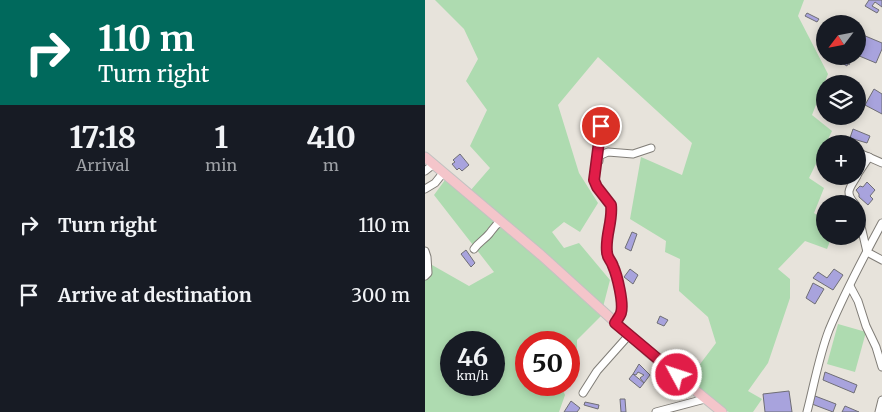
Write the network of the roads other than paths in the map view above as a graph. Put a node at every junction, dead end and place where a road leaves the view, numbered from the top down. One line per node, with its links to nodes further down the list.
1 (601, 126): 22 (street)
2 (651, 148): 11 (street)
3 (866, 156): 5 (street)
4 (425, 157): 8 (main road)
5 (869, 157): 6 (street); 7 (street)
6 (866, 162)
7 (882, 163)
8 (434, 164): 9 (street); 10 (main road)
9 (425, 171)
10 (443, 173): 12 (street); 13 (main road)
11 (596, 179)
12 (425, 189)
13 (501, 221): 16 (street); 22 (main road)
14 (882, 223): 18 (street)
15 (865, 245): 18 (street)
16 (474, 249)
17 (425, 251): 20 (street)
18 (867, 252): 19 (street); 21 (street)
19 (882, 260)
20 (425, 276)
21 (850, 286): 24 (street); 30 (street)
22 (615, 323): 23 (main road)
23 (629, 335): 25 (street); 26 (main road)
24 (882, 367)
25 (583, 394)
26 (705, 399): 28 (street); 29 (main road)
27 (882, 400): 31 (street)
28 (656, 412)
29 (722, 412)
30 (807, 412)
31 (879, 412)

